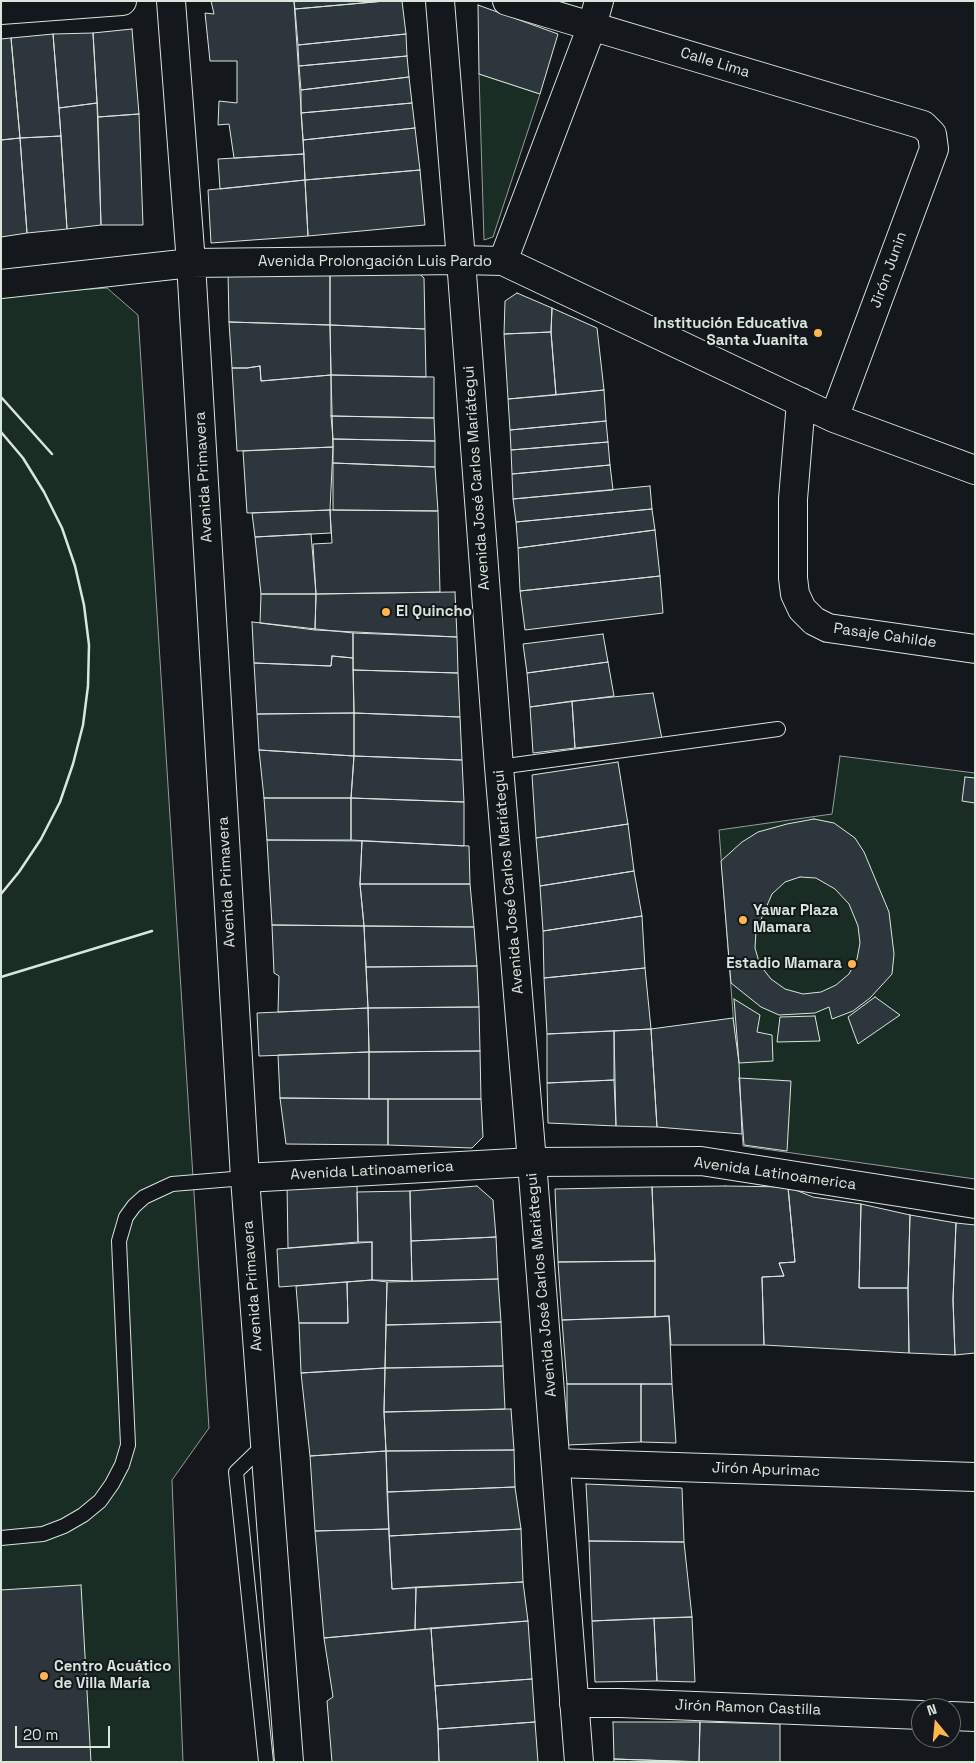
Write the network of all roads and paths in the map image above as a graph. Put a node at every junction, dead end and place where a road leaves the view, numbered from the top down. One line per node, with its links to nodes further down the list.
1 (122, 1): 5 (street)
2 (171, 1): 10 (street, Avenida Primavera)
3 (440, 1): 8 (street, Avenida José Carlos Mariátegui)
4 (507, 1): 6 (street, Calle Lima)
5 (1, 10)
6 (596, 14): 7 (street, Calle Lima); 9 (street)
7 (922, 125): 13 (street, Jirón Junin)
8 (461, 260): 9 (street, Avenida Prolongación Luis Pardo); 10 (street, Avenida Prolongación Luis Pardo); 17 (street, Avenida José Carlos Mariátegui)
9 (503, 261): 12 (street, Avenida Prolongación Luis Pardo)
10 (191, 263): 11 (street, Avenida Prolongación Luis Pardo); 19 (street, Avenida Primavera)
11 (1, 284)
12 (800, 402): 13 (street, Avenida Prolongación Luis Pardo); 15 (street, Pasaje Cahilde)
13 (834, 418): 14 (street, Avenida Prolongación Luis Pardo)
14 (975, 470)
15 (975, 649)
16 (778, 729): 17 (lane)
17 (499, 767): 18 (street, Avenida José Carlos Mariátegui)
18 (532, 1162): 19 (street, Avenida Latinoamerica); 20 (street, Avenida Latinoamerica); 22 (street, Avenida José Carlos Mariátegui)
19 (245, 1178): 21 (street, Avenida Primavera); 24 (lane)
20 (975, 1204)
21 (265, 1443): 29 (lane); 30 (street, Avenida Primavera)
22 (556, 1463): 23 (street, Jirón Apurimac); 25 (street, Avenida José Carlos Mariátegui)
23 (975, 1477)
24 (1, 1538)
25 (574, 1703): 26 (street, Jirón Ramon Castilla); 31 (street, Avenida José Carlos Mariátegui)
26 (911, 1715)
27 (961, 1716): 28 (street)
28 (975, 1717)
29 (266, 1762)
30 (289, 1762)
31 (580, 1762)

